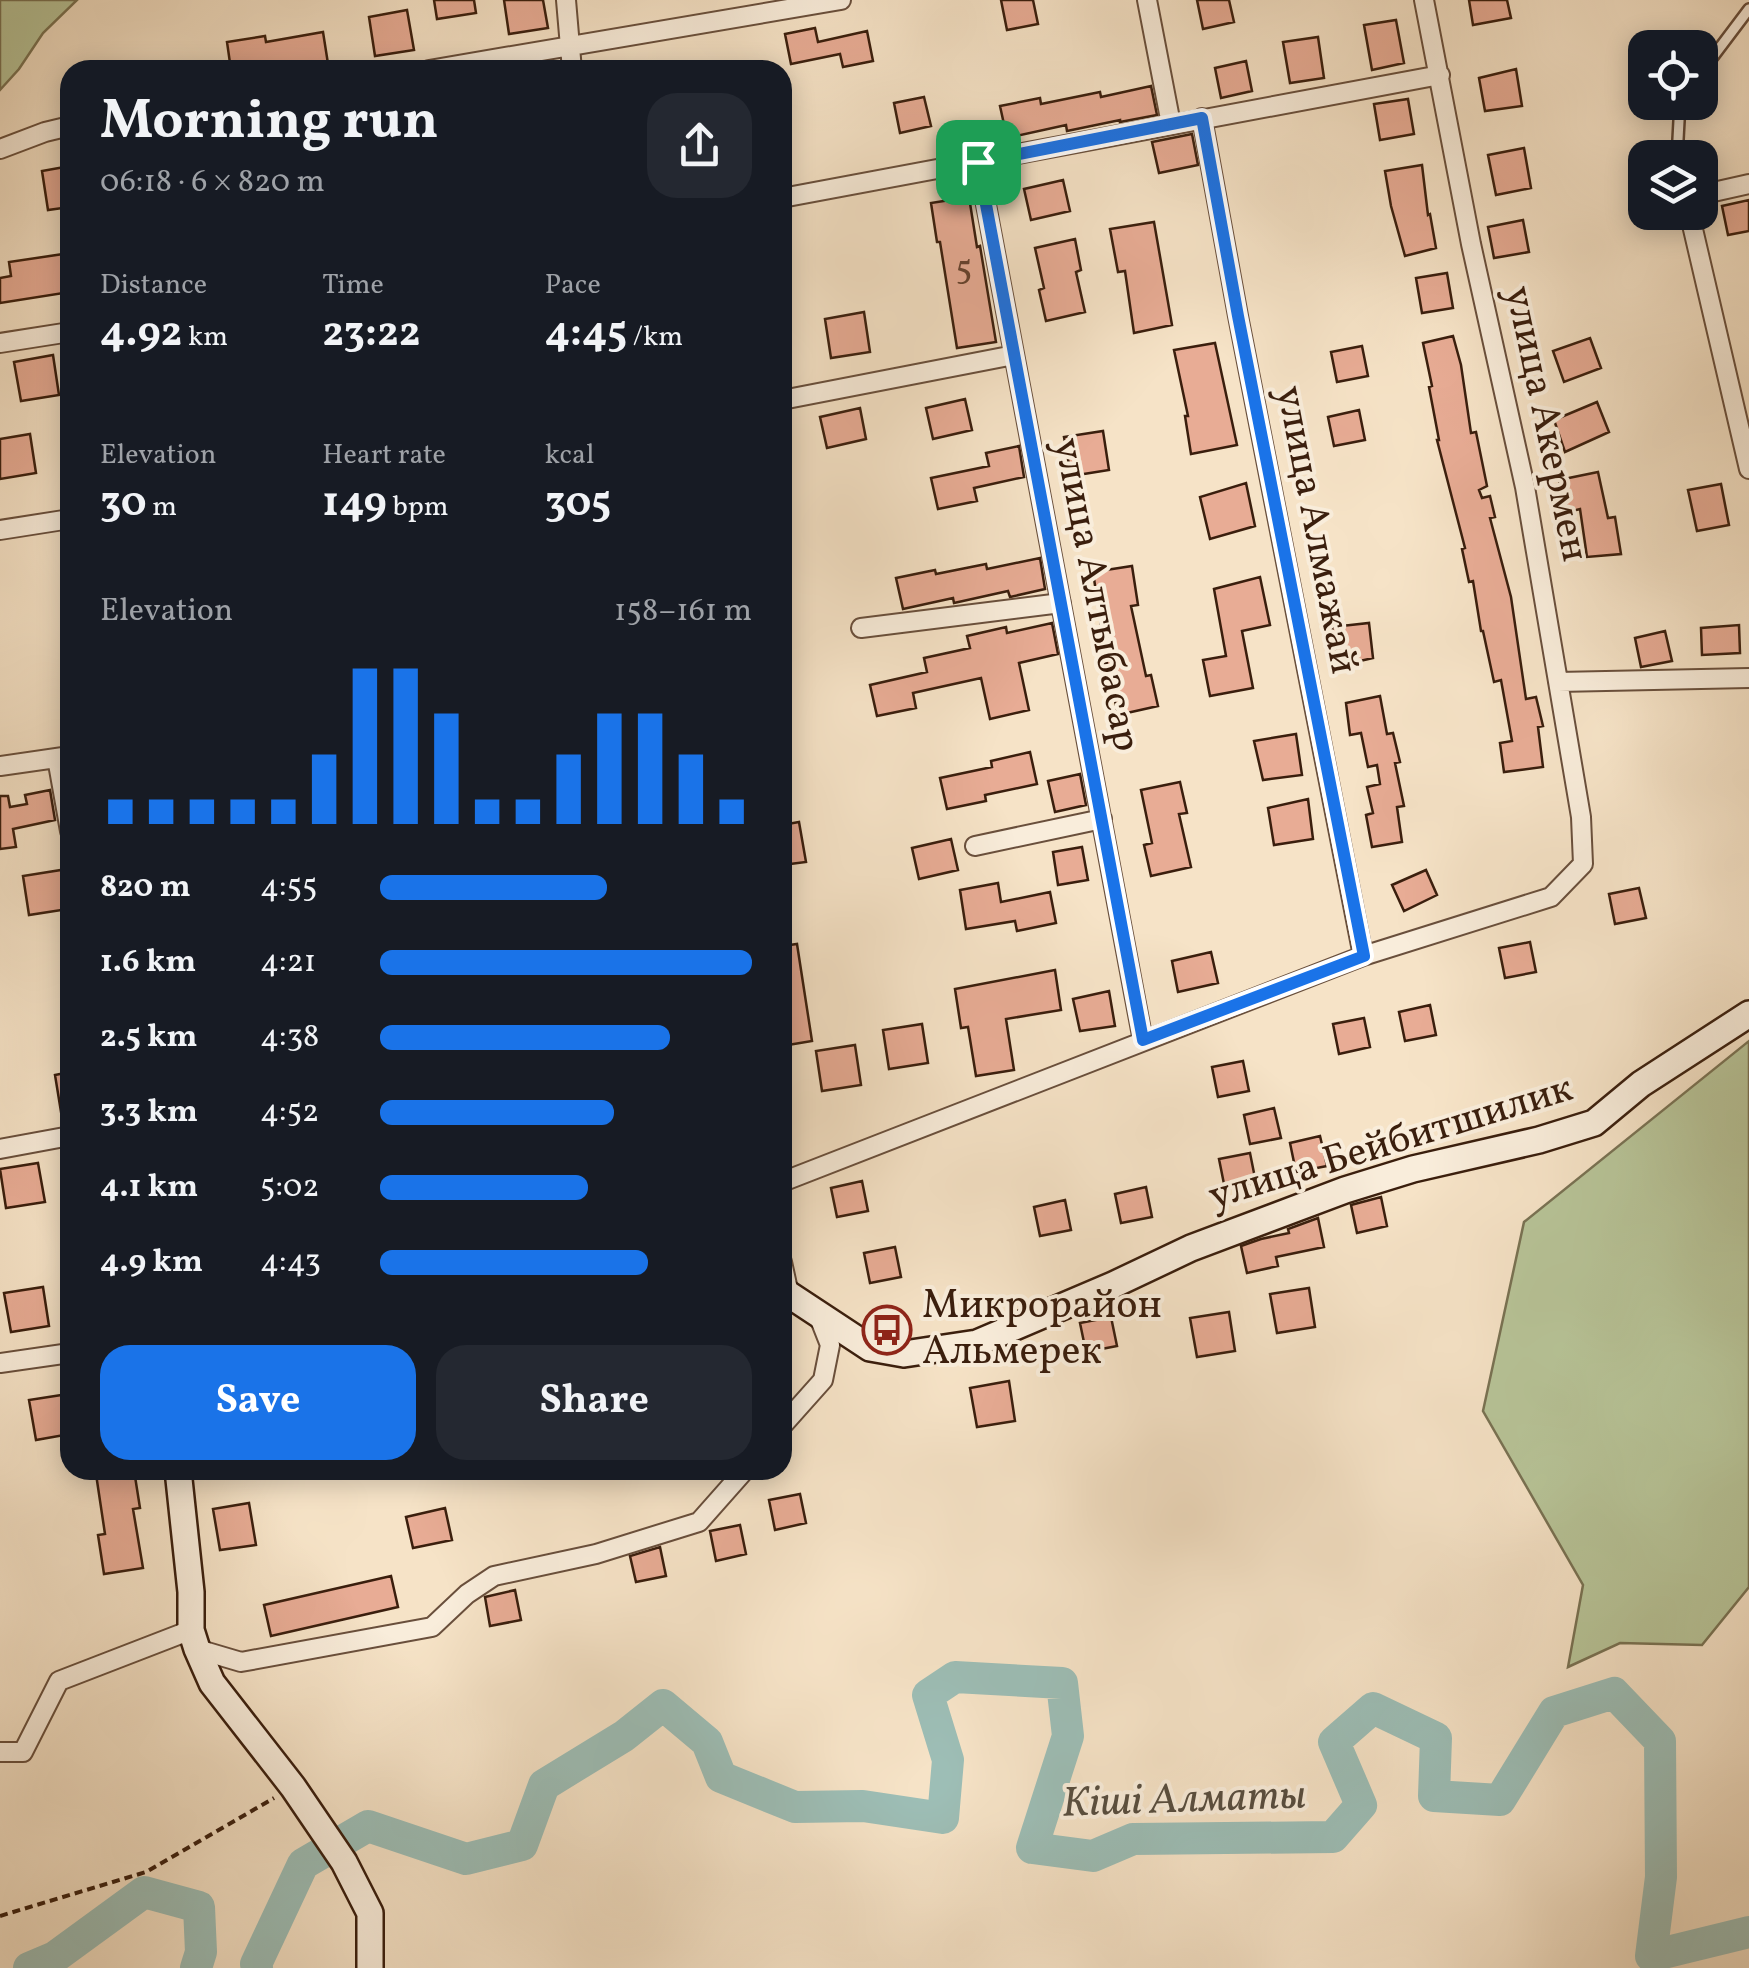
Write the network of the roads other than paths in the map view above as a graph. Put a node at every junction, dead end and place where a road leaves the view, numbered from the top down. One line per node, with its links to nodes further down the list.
1 (566, 0): 6 (street)
2 (841, 0): 6 (street)
3 (1147, 0): 12 (street)
4 (1424, 0): 10 (street, улица Акермен)
5 (1749, 9): 7 (lane)
6 (569, 46): 8 (street); 9 (street)
7 (1718, 50)
8 (488, 60)
9 (571, 60)
10 (1440, 75): 11 (street); 31 (street, улица Акермен)
11 (1202, 118): 12 (street); 36 (street, улица Алмажай)
12 (1171, 124): 15 (street)
13 (60, 128): 14 (street)
14 (0, 149)
15 (978, 162): 18 (street); 22 (street, улица Алтыбасар)
16 (1749, 184): 17 (street)
17 (1718, 190)
18 (792, 196)
19 (1694, 230): 24 (street)
20 (60, 334): 21 (street)
21 (0, 344)
22 (1014, 355): 23 (street); 28 (street, улица Алтыбасар)
23 (792, 398)
24 (1746, 440): 25 (street)
25 (1749, 470)
26 (60, 521): 27 (street)
27 (0, 530)
28 (1061, 603): 29 (street); 34 (street, улица Алтыбасар)
29 (861, 628)
30 (1749, 679): 31 (street)
31 (1558, 682): 36 (street, улица Акермен)
32 (60, 758): 33 (street)
33 (0, 766)
34 (1102, 819): 35 (street); 38 (street, улица Алтыбасар)
35 (975, 846)
36 (1364, 956): 38 (street)
37 (1749, 1014): 43 (street, улица Бейбитшилик)
38 (1143, 1040): 41 (street)
39 (60, 1138): 40 (street)
40 (0, 1149)
41 (792, 1178)
42 (792, 1296): 43 (street, улица Бейбитшилик)
43 (817, 1311): 46 (street)
44 (60, 1354): 45 (street)
45 (0, 1363)
46 (792, 1415)
47 (179, 1480): 49 (street)
48 (735, 1480): 49 (street)
49 (194, 1639): 50 (street); 51 (street)
50 (0, 1752)
51 (370, 1968)

